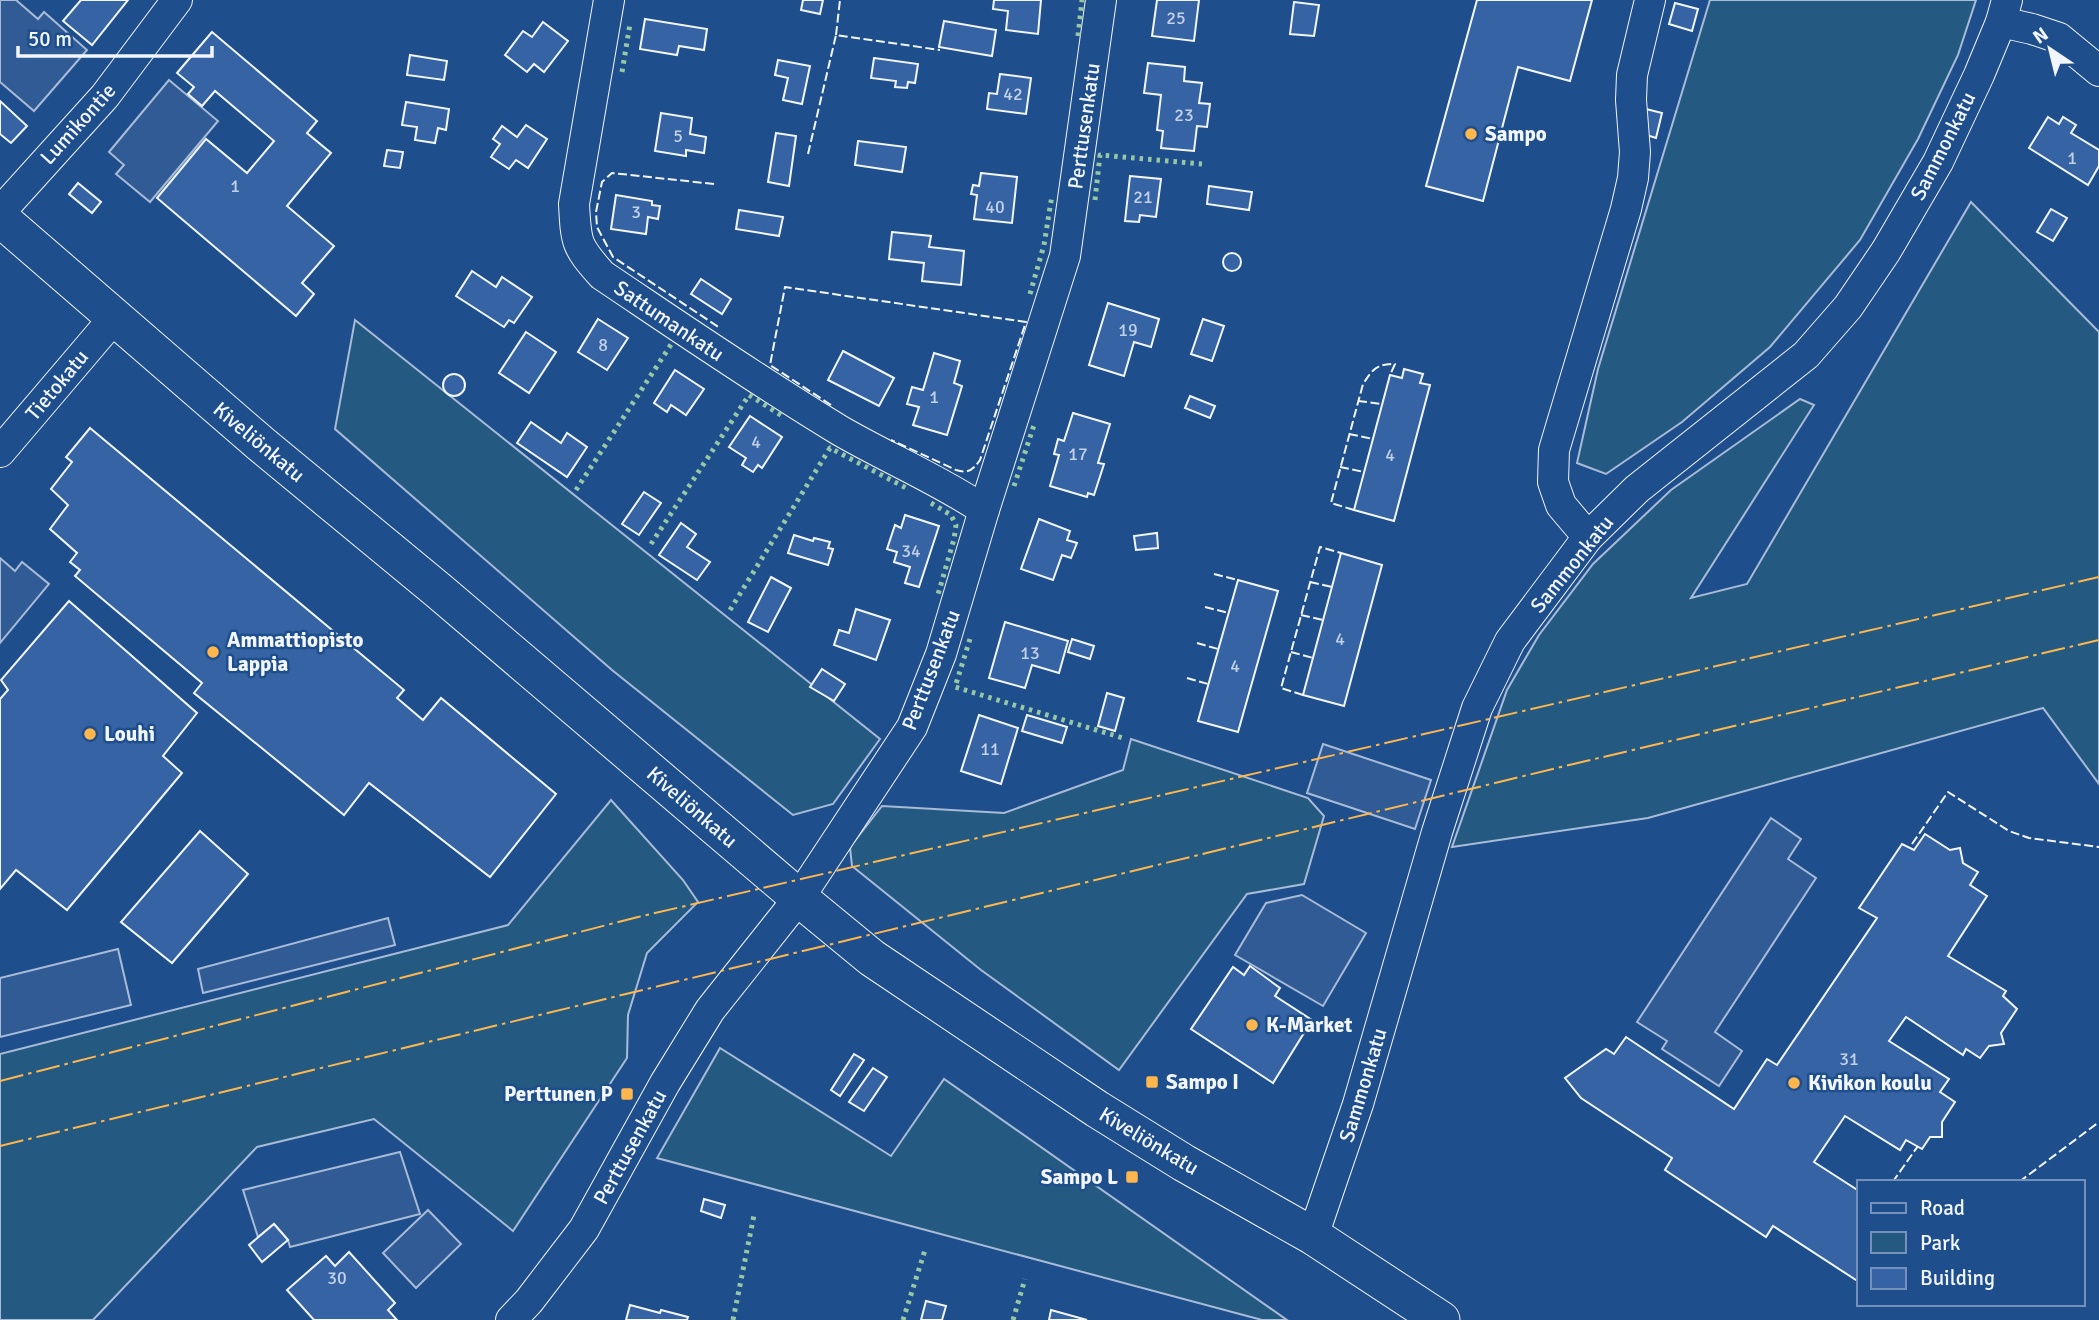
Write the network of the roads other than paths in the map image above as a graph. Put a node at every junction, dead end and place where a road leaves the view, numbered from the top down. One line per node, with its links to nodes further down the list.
1 (177, 0): 7 (street, Lumikontie)
2 (609, 0): 11 (street, Sattumankatu)
3 (1101, 0): 11 (street, Perttusenkatu)
4 (1650, 0): 12 (street)
5 (2004, 11): 6 (street); 12 (street, Sammonkatu)
6 (2099, 71)
7 (0, 212)
8 (0, 218): 9 (main road, Kiveliönkatu)
9 (114, 318): 10 (street, Tietokatu); 13 (main road, Kiveliönkatu)
10 (0, 452)
11 (984, 510): 13 (street, Perttusenkatu)
12 (1588, 537): 14 (street, Sammonkatu)
13 (799, 898): 14 (main road, Kiveliönkatu); 15 (street, Perttusenkatu)
14 (1313, 1236): 16 (main road, Kiveliönkatu)
15 (510, 1320)
16 (1441, 1320)

